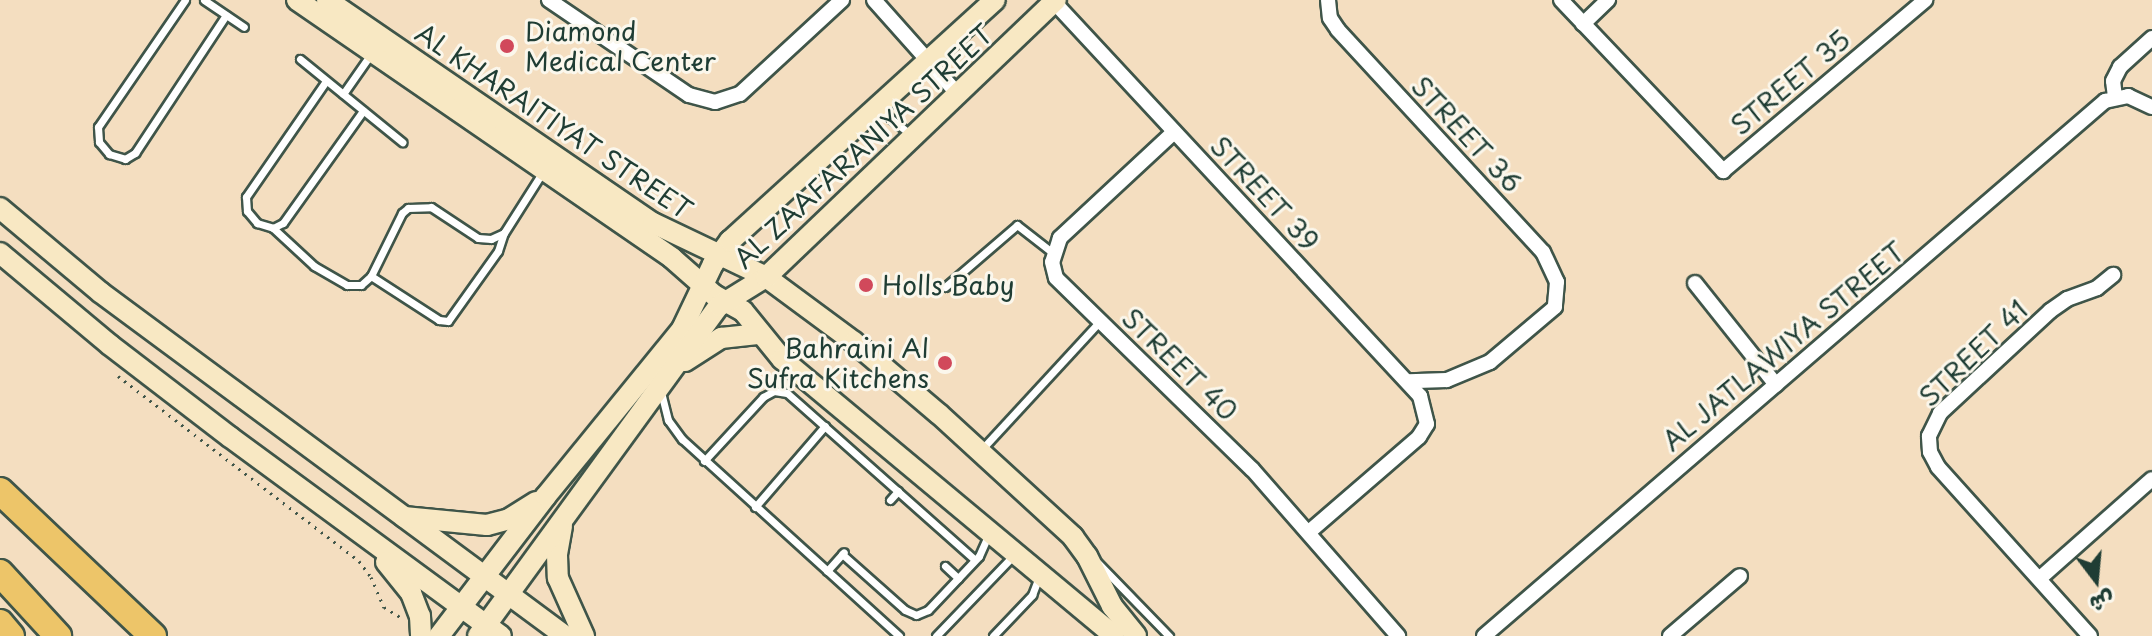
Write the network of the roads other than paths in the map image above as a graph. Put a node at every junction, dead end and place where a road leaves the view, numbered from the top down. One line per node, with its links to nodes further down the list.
1 (185, 0): 14 (lane)
2 (204, 0): 14 (lane)
3 (297, 0): 18 (street, AL KHARAITIYAT STREET)
4 (327, 0): 37 (street, AL KHARAITIYAT STREET)
5 (842, 0): 13 (street)
6 (874, 0): 19 (street)
7 (995, 0): 19 (street, AL ZAAFARANIYA STREET)
8 (1328, 0): 48 (street, STREET 36)
9 (1561, 0): 15 (street)
10 (1608, 0): 15 (street)
11 (1925, 0): 15 (street, STREET 35)
12 (1055, 1): 22 (street, AL ZAAFARANIYA STREET); 28 (street, STREET 39)
13 (559, 3)
14 (226, 15): 16 (lane)
15 (1583, 24)
16 (244, 27)
17 (2152, 38): 24 (street)
18 (372, 52): 23 (lane); 31 (street, AL KHARAITIYAT STREET)
19 (928, 58): 22 (street); 26 (street, AL ZAAFARANIYA STREET)
20 (300, 59): 21 (lane)
21 (326, 81): 23 (lane); 33 (lane)
22 (957, 93): 29 (street, AL ZAAFARANIYA STREET)
23 (343, 94): 27 (lane)
24 (2115, 97): 25 (street); 49 (street, AL JATLAWIYA STREET)
25 (2152, 107)
26 (878, 108): 29 (lane); 37 (street, AL ZAAFARANIYA STREET)
27 (363, 111): 30 (lane); 33 (lane)
28 (1174, 132): 36 (street); 48 (street, STREET 39)
29 (912, 135): 40 (street, AL ZAAFARANIYA STREET)
30 (402, 142)
31 (544, 170): 34 (lane); 42 (street, AL KHARAITIYAT STREET)
32 (0, 208): 59 (street)
33 (273, 228): 39 (lane)
34 (504, 233): 39 (lane); 39 (lane)
35 (0, 253): 61 (street)
36 (1053, 253): 43 (lane); 45 (street, STREET 40)
37 (718, 256): 40 (street, AL KHARAITIYAT STREET); 42 (street, AL ZAAFARANIYA STREET)
38 (2113, 275): 74 (street, STREET 41)
39 (371, 276)
40 (766, 277): 44 (street, AL ZAAFARANIYA STREET); 51 (street, AL KHARAITIYAT STREET)
41 (1695, 283): 49 (street)
42 (703, 286): 44 (street, AL KHARAITIYAT STREET); 56 (street, AL ZAAFARANIYA STREET)
43 (945, 287)
44 (727, 300): 46 (street, AL KHARAITIYAT STREET); 47 (street, AL ZAAFARANIYA STREET)
45 (1100, 321): 51 (lane); 62 (street, STREET 40)
46 (760, 334): 47 (street); 63 (street, AL KHARAITIYAT STREET)
47 (666, 378): 52 (lane); 60 (street, AL ZAAFARANIYA STREET)
48 (1409, 381): 62 (street, STREET 39)
49 (1776, 385): 95 (street, AL JATLAWIYA STREET)
50 (825, 426): 52 (lane); 55 (lane); 58 (lane)
51 (980, 452): 65 (street, AL KHARAITIYAT STREET)
52 (704, 461): 58 (lane)
53 (2152, 479): 74 (street)
54 (0, 491): 84 (highway)
55 (898, 491): 57 (lane); 66 (lane)
56 (546, 496): 59 (street); 71 (street, AL ZAAFARANIYA STREET)
57 (890, 500)
58 (755, 507): 68 (lane)
59 (404, 517): 71 (street)
60 (563, 521): 76 (street, AL ZAAFARANIYA STREET); 87 (street)
61 (350, 525): 77 (street); 80 (street)
62 (1310, 531): 94 (street, STREET 40)
63 (988, 534): 64 (street, AL KHARAITIYAT STREET); 66 (lane)
64 (1014, 555): 70 (street, AL KHARAITIYAT STREET); 89 (lane)
65 (1087, 556): 75 (street, AL KHARAITIYAT STREET); 93 (lane)
66 (975, 560): 73 (lane)
67 (945, 566): 73 (lane)
68 (827, 571): 73 (lane); 88 (lane)
69 (0, 573): 83 (highway)
70 (1039, 575): 78 (street, AL KHARAITIYAT STREET); 90 (lane)
71 (485, 576): 76 (street); 77 (street, AL ZAAFARANIYA STREET)
72 (1740, 576): 96 (street)
73 (958, 578)
74 (2040, 578): 97 (street, STREET 41)
75 (1104, 592): 78 (street); 92 (street, AL KHARAITIYAT STREET)
76 (509, 594): 81 (street, AL ZAAFARANIYA STREET); 86 (street)
77 (462, 606): 81 (street); 85 (street, AL ZAAFARANIYA STREET)
78 (1084, 609): 91 (street, AL KHARAITIYAT STREET)
79 (0, 623): 82 (highway)
80 (420, 626)
81 (488, 632)
82 (11, 636)
83 (58, 636)
84 (153, 636)
85 (439, 636)
86 (565, 636)
87 (584, 636)
88 (899, 636)
89 (936, 636)
90 (993, 636)
91 (1114, 636)
92 (1136, 636)
93 (1169, 636)
94 (1398, 636)
95 (1484, 636)
96 (1670, 636)
97 (2090, 636)

